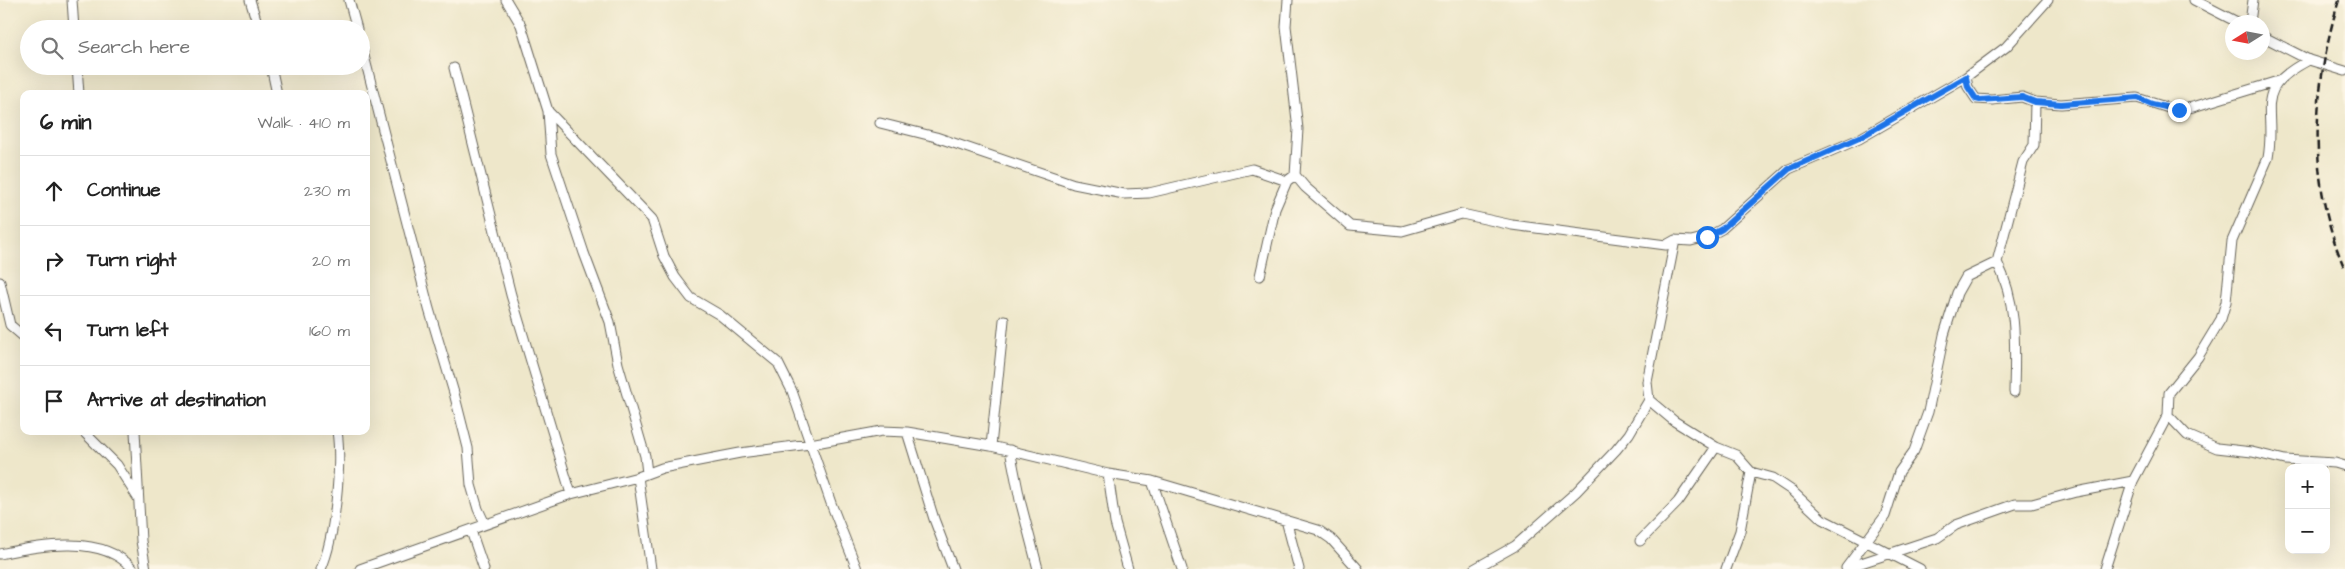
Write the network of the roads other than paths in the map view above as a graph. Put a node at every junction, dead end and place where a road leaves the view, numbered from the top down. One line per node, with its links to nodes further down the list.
1 (72, 0): 11 (street)
2 (250, 0): 12 (street)
3 (349, 0): 13 (street)
4 (506, 0): 26 (street)
5 (1288, 0): 28 (street)
6 (2048, 0): 21 (street)
7 (2194, 0): 10 (street)
8 (2253, 0): 9 (street)
9 (2251, 15)
10 (2225, 16)
11 (73, 20)
12 (256, 20)
13 (355, 20)
14 (2270, 40): 15 (street)
15 (2309, 60): 17 (street); 22 (street)
16 (454, 68): 53 (street)
17 (2345, 71)
18 (78, 75): 23 (street)
19 (273, 75): 24 (street)
20 (369, 75): 56 (street)
21 (1966, 77): 25 (street); 30 (street)
22 (2278, 81): 25 (street); 38 (street)
23 (79, 90)
24 (276, 90)
25 (2035, 102): 31 (street)
26 (548, 111): 43 (street); 50 (street)
27 (880, 124): 29 (street)
28 (1295, 176): 29 (street); 30 (street)
29 (1287, 181): 32 (street)
30 (1675, 240): 37 (street)
31 (1997, 262): 36 (street); 59 (street)
32 (1260, 276)
33 (0, 282): 35 (street)
34 (1004, 320): 44 (street)
35 (20, 334)
36 (2014, 392)
37 (1649, 400): 45 (street); 76 (street)
38 (2168, 415): 47 (street); 52 (street)
39 (908, 432): 43 (street); 44 (street); 70 (street)
40 (87, 435): 54 (street)
41 (135, 435): 54 (street)
42 (337, 435): 65 (street)
43 (810, 444): 50 (street); 69 (street)
44 (991, 446): 46 (street)
45 (1716, 447): 48 (street); 58 (street)
46 (1010, 450): 49 (street); 71 (street)
47 (2345, 466)
48 (1752, 472): 59 (street); 77 (street)
49 (1108, 474): 51 (street); 72 (street)
50 (643, 475): 53 (street); 68 (street)
51 (1152, 480): 55 (street); 73 (street)
52 (2133, 481): 61 (street); 79 (street)
53 (571, 494): 56 (street)
54 (139, 500): 64 (street)
55 (1286, 520): 74 (street); 75 (street)
56 (485, 524): 57 (street)
57 (471, 531): 66 (street); 67 (street)
58 (1640, 541)
59 (1866, 542): 61 (street); 62 (street)
60 (0, 554): 63 (street)
61 (1889, 554): 62 (street); 78 (street)
62 (1846, 568)
63 (133, 569)
64 (146, 569)
65 (321, 569)
66 (360, 569)
67 (484, 569)
68 (651, 569)
69 (857, 569)
70 (953, 569)
71 (1038, 569)
72 (1128, 569)
73 (1182, 569)
74 (1299, 569)
75 (1358, 569)
76 (1474, 569)
77 (1726, 569)
78 (1920, 569)
79 (2105, 569)

